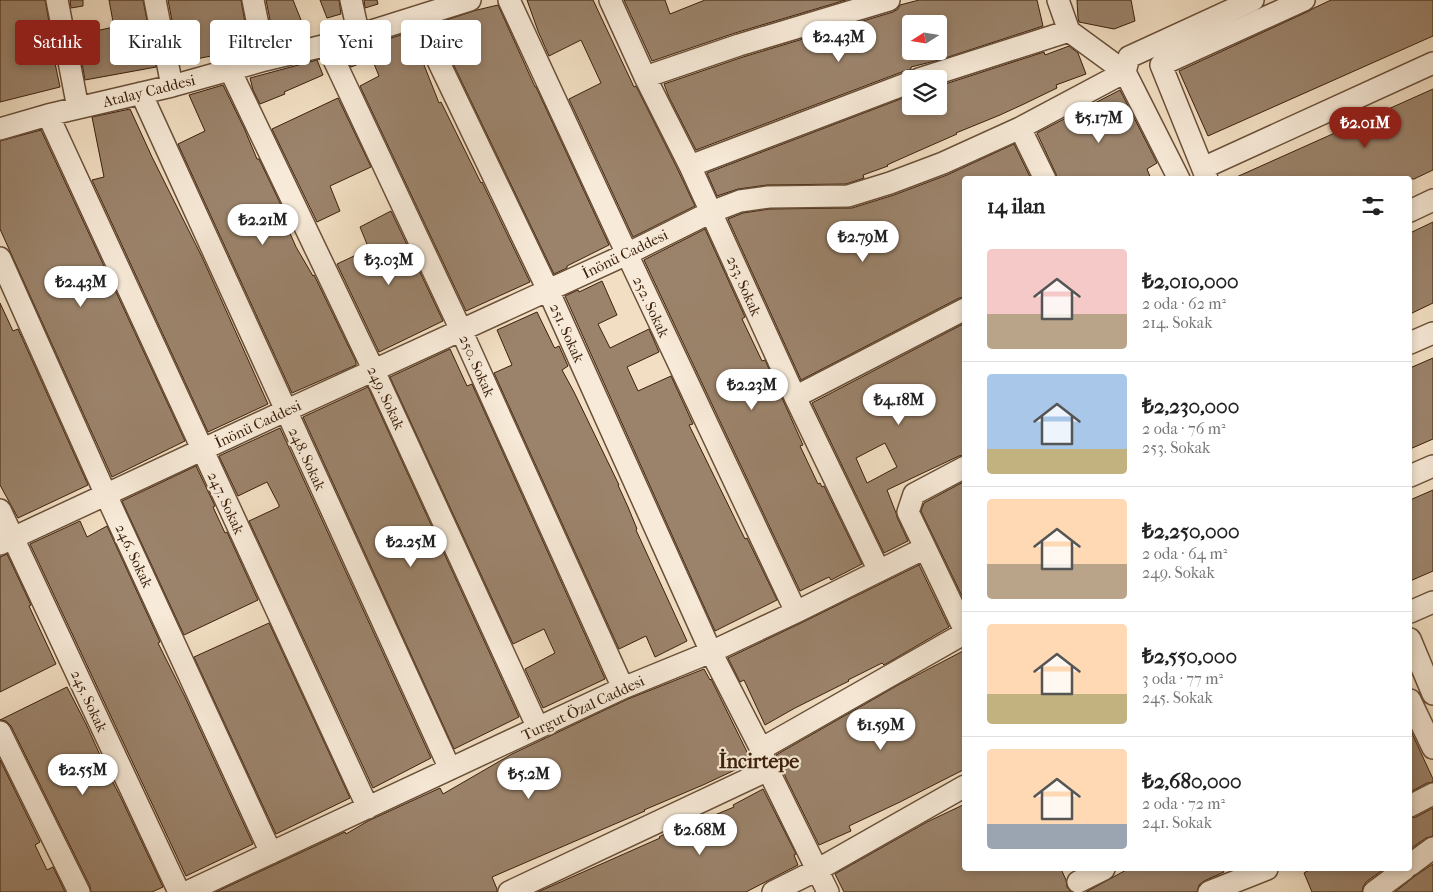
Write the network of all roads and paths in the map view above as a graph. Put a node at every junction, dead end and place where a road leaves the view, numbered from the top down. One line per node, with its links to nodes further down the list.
1 (57, 0): 28 (street)
2 (155, 0): 26 (street)
3 (253, 0): 14 (street)
4 (351, 0): 15 (street)
5 (470, 0): 12 (street, Atalay Caddesi)
6 (509, 0): 39 (street, 252. Sokak)
7 (610, 0): 24 (street, 253. Sokak)
8 (889, 0): 24 (street)
9 (1058, 0): 17 (street)
10 (1253, 0): 23 (street, İnönü Caddesi)
11 (1304, 0): 33 (street)
12 (446, 3): 13 (street, Atalay Caddesi)
13 (417, 17): 16 (street, Atalay Caddesi); 41 (street, 251. Sokak)
14 (257, 20)
15 (355, 20)
16 (391, 26)
17 (1069, 31): 22 (street); 23 (street)
18 (1433, 63): 33 (street)
19 (248, 65): 21 (street, Atalay Caddesi)
20 (336, 65): 43 (street, 250. Sokak)
21 (230, 70): 26 (street, Atalay Caddesi); 46 (street, 249. Sokak)
22 (947, 70)
23 (1124, 72): 30 (street, İnönü Caddesi); 35 (street)
24 (645, 77): 32 (street, 253. Sokak)
25 (902, 85): 32 (street)
26 (172, 86): 27 (street, Atalay Caddesi)
27 (141, 93): 28 (street, Atalay Caddesi); 48 (street, 248. Sokak)
28 (78, 108): 29 (street, Atalay Caddesi)
29 (48, 116): 31 (street, Atalay Caddesi); 49 (street, 247. Sokak)
30 (1020, 128): 34 (street); 38 (street, İnönü Caddesi)
31 (0, 129)
32 (690, 166): 38 (street, 253. Sokak)
33 (1205, 173)
34 (1044, 176)
35 (1177, 176)
36 (1433, 200): 37 (street)
37 (1412, 210)
38 (711, 212): 39 (street, İnönü Caddesi); 47 (street, 253. Sokak)
39 (626, 254): 41 (street, İnönü Caddesi); 60 (street, 252. Sokak)
40 (0, 258): 53 (street, 246. Sokak)
41 (548, 290): 43 (street, İnönü Caddesi); 64 (street, 251. Sokak)
42 (962, 311): 47 (street)
43 (461, 330): 46 (street, İnönü Caddesi); 65 (street, 250. Sokak)
44 (1433, 333): 45 (street)
45 (1412, 342)
46 (374, 371): 48 (street, İnönü Caddesi); 68 (street, 249. Sokak)
47 (795, 397): 57 (street, 253. Sokak)
48 (285, 411): 49 (street, İnönü Caddesi); 72 (street, 248. Sokak)
49 (202, 450): 53 (street, İnönü Caddesi); 77 (street, 247. Sokak)
50 (1433, 466): 52 (street)
51 (962, 469): 56 (street)
52 (1412, 475)
53 (106, 495): 55 (street, İnönü Caddesi); 79 (street, 246. Sokak)
54 (0, 510): 55 (street, 245. Sokak)
55 (6, 541): 87 (street, 245. Sokak)
56 (925, 548): 57 (street, Turgut Özal Caddesi); 61 (street)
57 (879, 571): 60 (street, Turgut Özal Caddesi)
58 (1433, 602): 59 (street)
59 (1412, 611)
60 (796, 612): 64 (street, Turgut Özal Caddesi)
61 (962, 626)
62 (962, 634): 70 (street)
63 (1412, 644): 66 (street)
64 (711, 652): 65 (street, Turgut Özal Caddesi); 70 (street, 251. Sokak)
65 (623, 688): 68 (street, Turgut Özal Caddesi)
66 (1433, 694)
67 (1412, 706): 71 (street)
68 (538, 728): 72 (street, Turgut Özal Caddesi)
69 (0, 732): 86 (street)
70 (761, 748): 73 (street, 251. Sokak)
71 (1433, 748)
72 (450, 769): 77 (street, Turgut Özal Caddesi)
73 (768, 770): 81 (street, 251. Sokak); 89 (street)
74 (962, 788): 81 (street)
75 (1433, 794): 76 (street)
76 (1412, 805)
77 (368, 808): 79 (street, Turgut Özal Caddesi)
78 (1433, 848): 80 (street)
79 (271, 853): 88 (street, Turgut Özal Caddesi)
80 (1412, 864)
81 (817, 870): 90 (street); 91 (street, 251. Sokak)
82 (1100, 871): 85 (street)
83 (1262, 871): 92 (street)
84 (1402, 871): 93 (street)
85 (1077, 881)
86 (79, 892)
87 (179, 892)
88 (186, 892)
89 (509, 892)
90 (773, 892)
91 (828, 892)
92 (1210, 892)
93 (1374, 892)

